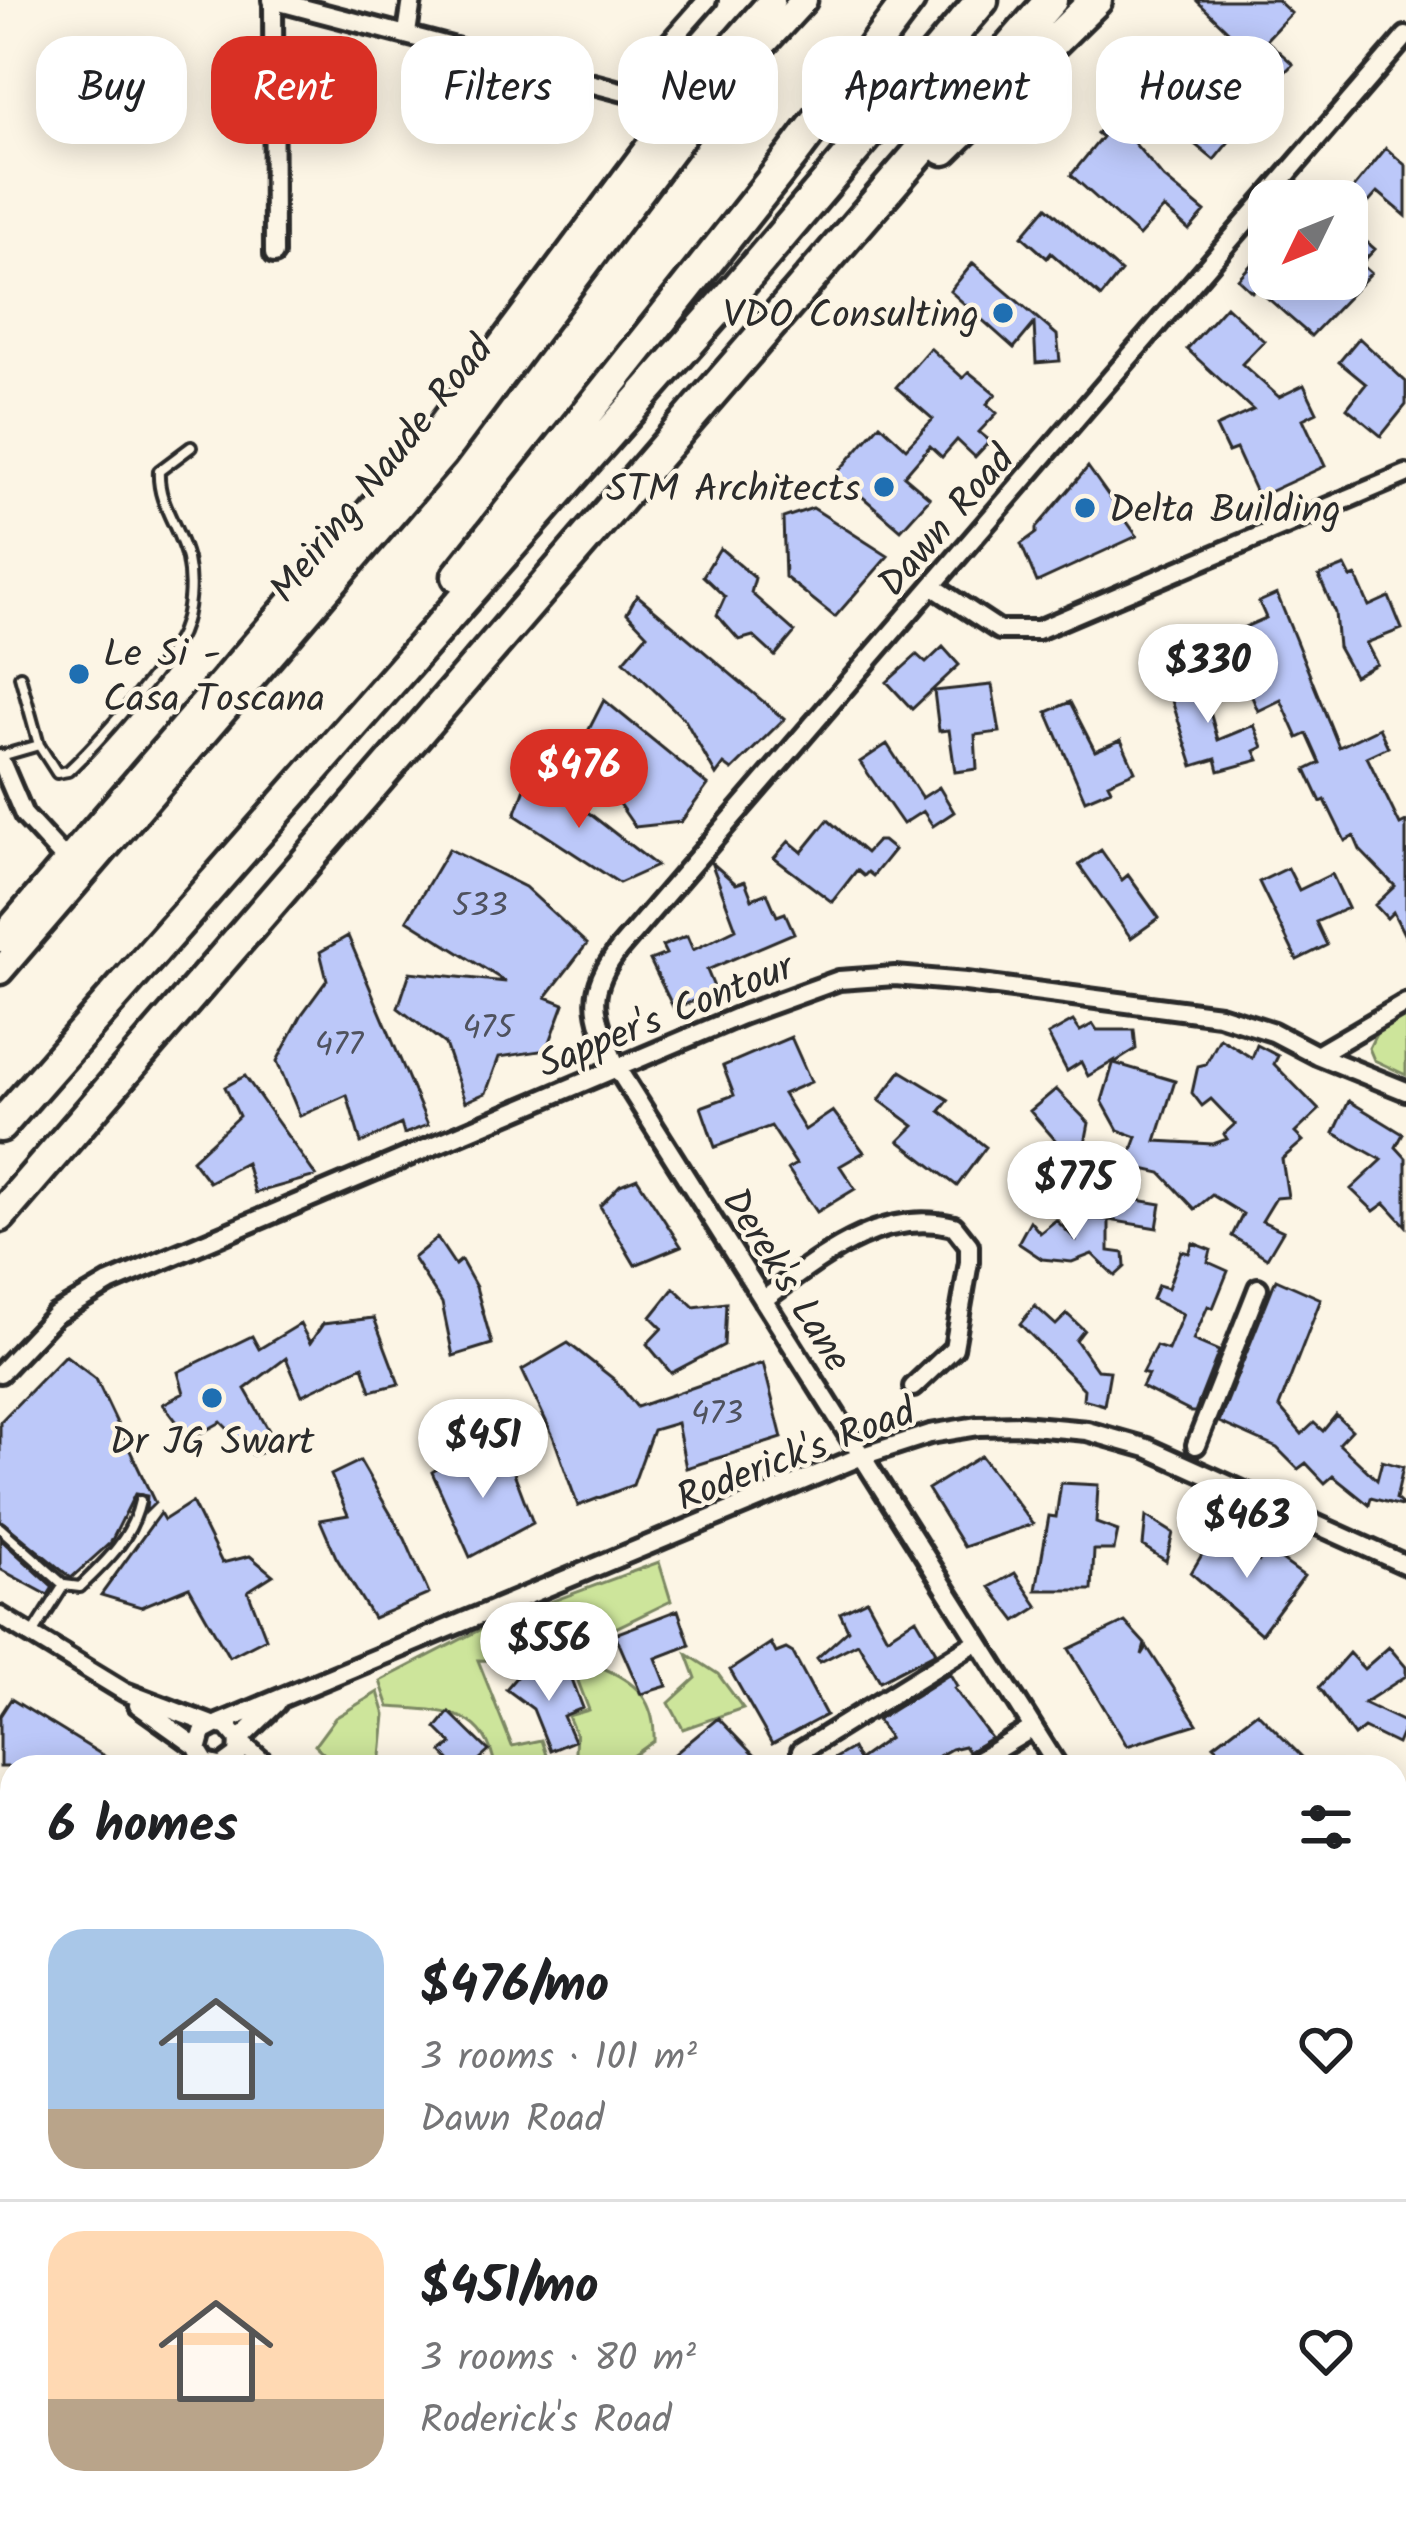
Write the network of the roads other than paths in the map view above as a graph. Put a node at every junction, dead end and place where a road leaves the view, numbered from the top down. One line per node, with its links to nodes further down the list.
1 (272, 0): 10 (street); 17 (street)
2 (412, 0): 10 (street)
3 (707, 0): 11 (street)
4 (772, 0): 12 (street, Meiring Naude Road)
5 (804, 0): 13 (street, Meiring Naude Road)
6 (909, 0): 25 (highway)
7 (982, 0): 25 (highway)
8 (1051, 0): 18 (highway)
9 (1096, 0): 18 (highway)
10 (407, 33): 15 (street)
11 (675, 36)
12 (745, 36)
13 (766, 36)
14 (1406, 36): 21 (street, Dawn Road)
15 (618, 90)
16 (664, 144): 26 (street, Meiring Naude Road)
17 (274, 254)
18 (777, 321): 34 (highway)
19 (191, 447): 23 (lane)
20 (1406, 474): 21 (street)
21 (932, 586): 31 (street, Dawn Road)
22 (20, 676): 23 (lane)
23 (39, 745): 24 (lane)
24 (0, 757): 26 (street)
25 (234, 858): 33 (highway)
26 (74, 870): 27 (street, Meiring Naude Road); 28 (street, Meiring Naude Road)
27 (0, 939)
28 (0, 971)
29 (1406, 1003): 30 (street)
30 (1317, 1055): 31 (street, Sapper's Contour); 32 (street, Sapper's Contour)
31 (617, 1068): 36 (street, Derek's Lane); 37 (street, Sapper's Contour)
32 (1406, 1091)
33 (0, 1126)
34 (0, 1216)
35 (1258, 1288): 39 (street)
36 (763, 1300): 38 (street); 40 (street, Derek's Lane)
37 (0, 1373)
38 (913, 1387)
39 (1196, 1444): 41 (lane)
40 (862, 1456): 41 (street, Roderick's Road); 48 (street, Derek's Lane); 50 (street, Roderick's Road)
41 (1186, 1465): 44 (street, Roderick's Road)
42 (140, 1502): 45 (lane)
43 (0, 1528): 45 (lane)
44 (1406, 1565)
45 (64, 1585): 47 (lane)
46 (0, 1616): 47 (street)
47 (32, 1636): 49 (street)
48 (978, 1641): 52 (street, Derek's Lane); 54 (street)
49 (124, 1692): 51 (street); 55 (street)
50 (283, 1700): 51 (street, Roderick's Road); 53 (street, Roderick's Road)
51 (215, 1725): 53 (street); 55 (street)
52 (1033, 1728): 58 (street); 59 (street, Derek's Lane)
53 (239, 1740): 56 (street); 57 (street)
54 (801, 1751)
55 (196, 1755)
56 (235, 1755)
57 (256, 1755)
58 (988, 1755)
59 (1050, 1755)

